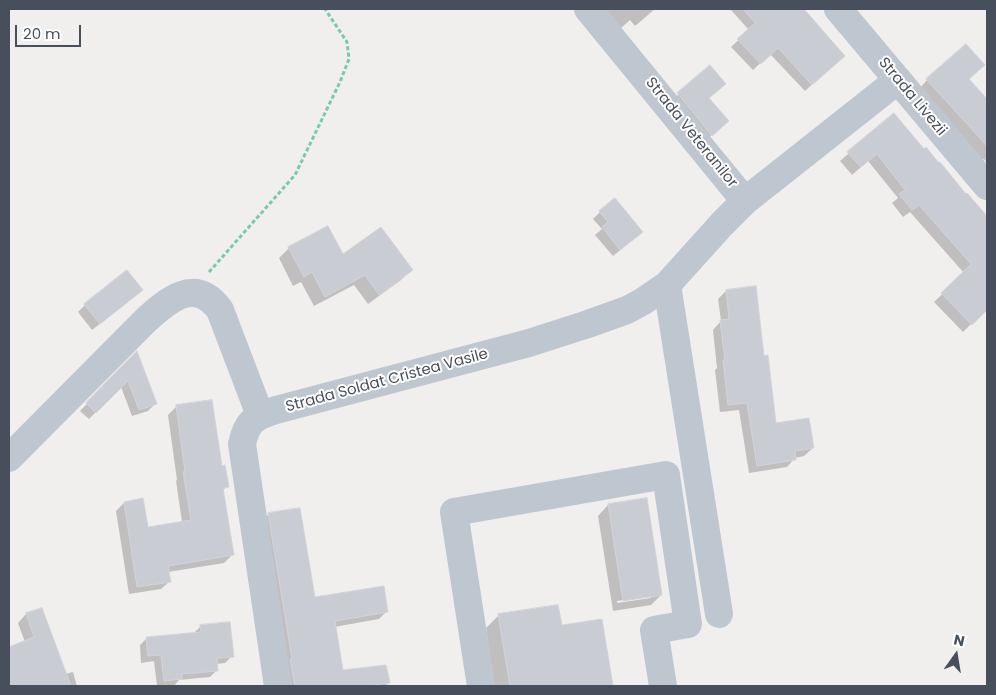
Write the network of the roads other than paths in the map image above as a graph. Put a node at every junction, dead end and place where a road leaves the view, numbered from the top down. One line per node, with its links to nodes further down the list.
1 (588, 9): 5 (street, Strada Veteranilor)
2 (838, 9): 3 (street, Strada Livezii)
3 (898, 80): 4 (street, Strada Livezii); 5 (street, Strada Veteranilor)
4 (987, 186)
5 (746, 201): 6 (street, Strada Soldat Cristea Vasile)
6 (667, 285): 7 (street, Strada Soldat Cristea Vasile); 9 (street)
7 (260, 415): 8 (street); 10 (street)
8 (9, 458)
9 (719, 614)
10 (278, 686)
11 (481, 686): 12 (street)
12 (663, 686)

